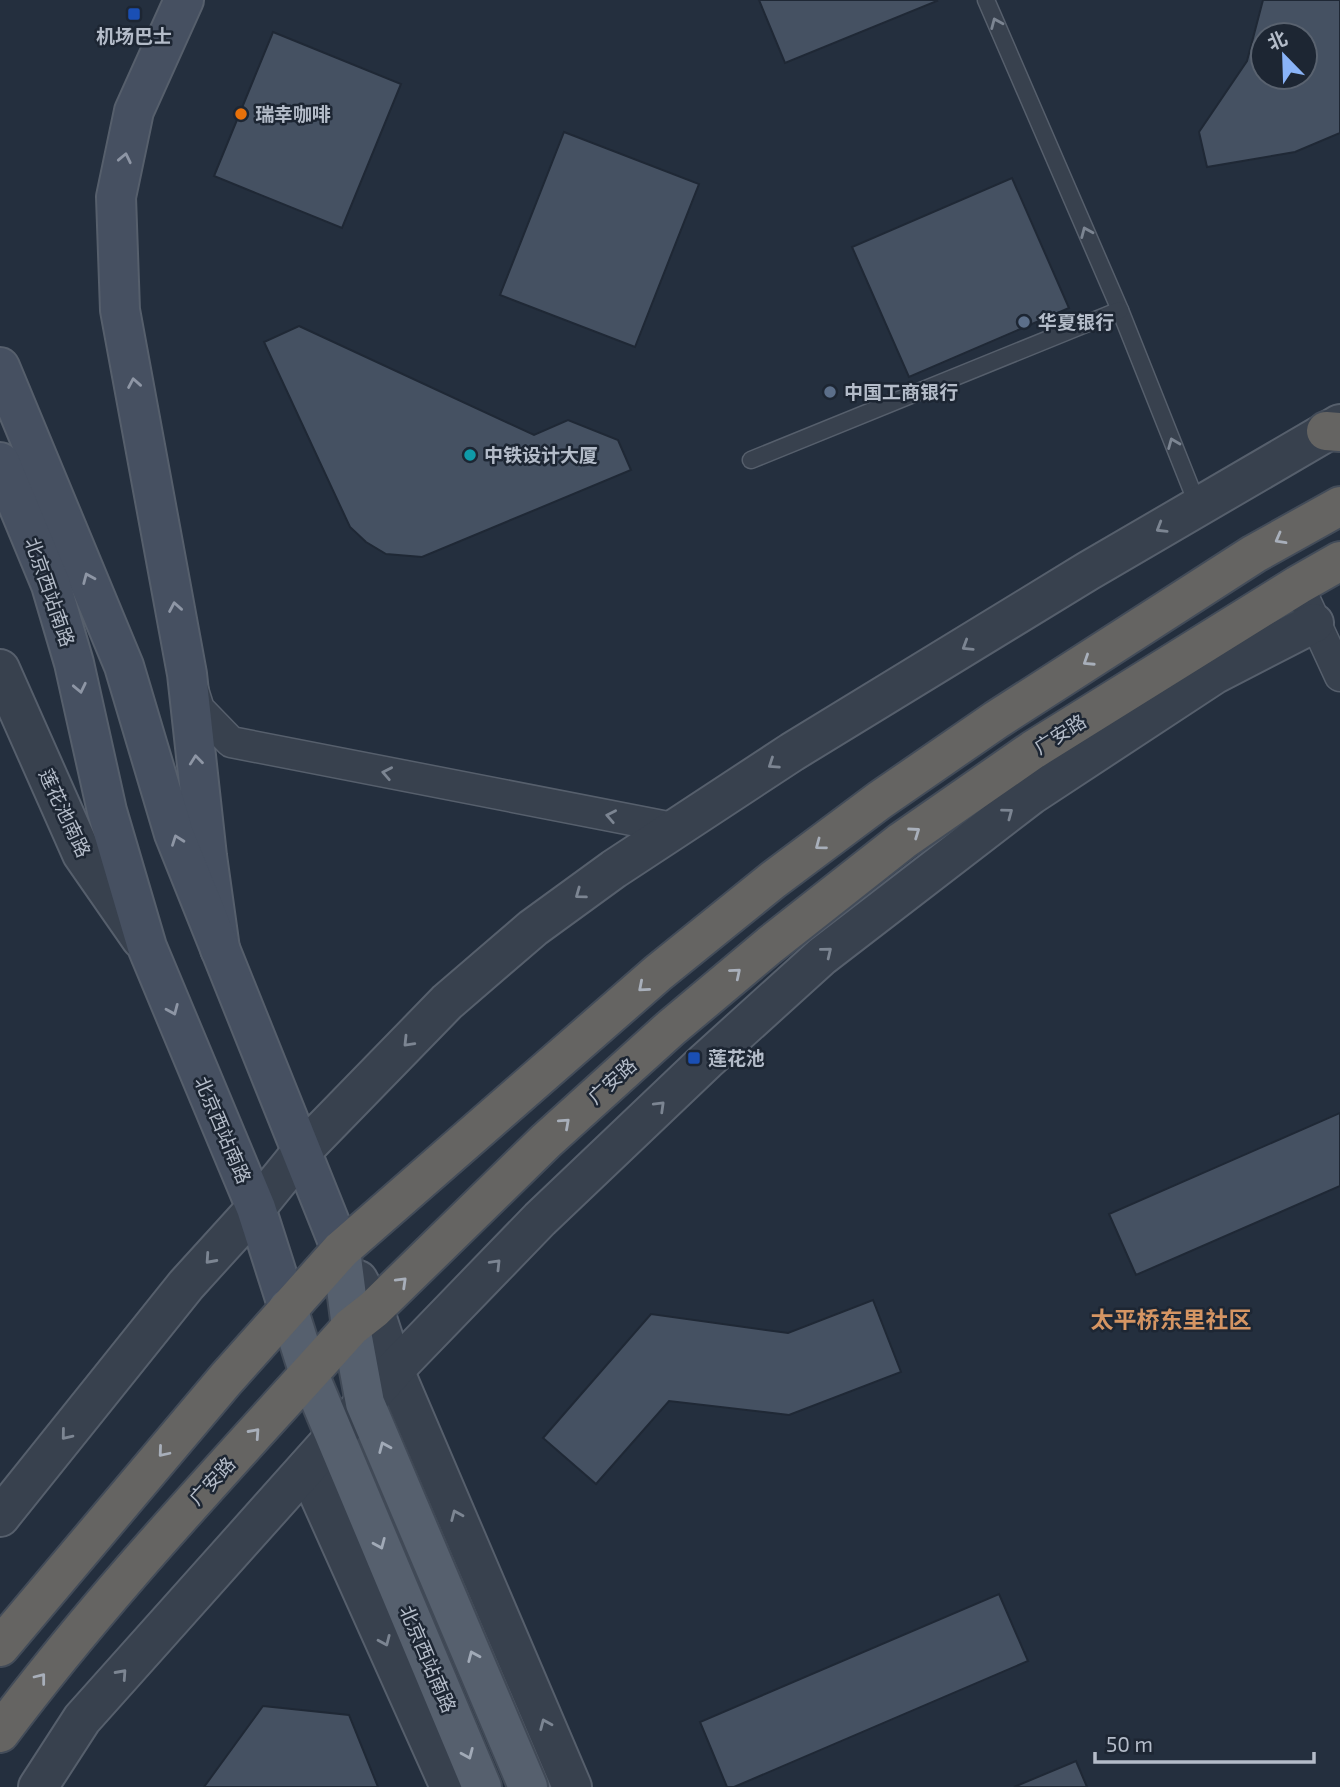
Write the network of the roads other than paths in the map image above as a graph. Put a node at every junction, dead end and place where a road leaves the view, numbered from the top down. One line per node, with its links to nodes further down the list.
1 (986, 0): 3 (lane, one-way to 1)
2 (184, 4): 14 (main road, one-way to 2)
3 (1120, 310): 6 (lane); 8 (lane, one-way to 3)
4 (0, 367): 18 (main road, 北京西站南路, one-way to 4)
5 (1335, 429): 8 (street)
6 (751, 460)
7 (0, 462): 17 (main road, 北京西站南路, one-way to 17)
8 (1198, 506): 16 (street, one-way to 16)
9 (1340, 506): 21 (highway, one-way to 21)
10 (1340, 561): 11 (highway, 广安路)
11 (1298, 585): 12 (street); 23 (highway, 广安路, one-way to 11)
12 (1314, 623): 15 (street); 24 (street, 广安路, one-way to 12)
13 (0, 669): 17 (street, 莲花池南路)
14 (187, 674): 16 (street, one-way to 14); 18 (main road, one-way to 14)
15 (1340, 676)
16 (678, 828): 19 (street, one-way to 19)
17 (147, 947): 20 (main road, 北京西站南路, one-way to 20)
18 (220, 949): 19 (main road, 北京西站南路)
19 (303, 1150): 20 (street); 21 (main road, 北京西站南路)
20 (256, 1208): 22 (main road, 北京西站南路); 29 (street, one-way to 29)
21 (341, 1250): 22 (highway); 23 (main road, 北京西站南路)
22 (288, 1308): 25 (main road, 北京西站南路); 30 (highway, one-way to 30)
23 (363, 1318): 24 (street, 北京西站南路); 25 (highway, 广安路); 26 (main road, 北京西站南路)
24 (394, 1370): 26 (street, 广安路); 36 (street, 北京西站南路, one-way to 24)
25 (309, 1374): 27 (main road, 北京西站南路); 31 (highway, 广安路, one-way to 25)
26 (365, 1402): 27 (street, 广安路); 35 (main road, 北京西站南路, one-way to 26)
27 (335, 1436): 28 (street); 34 (main road, 北京西站南路, one-way to 34)
28 (307, 1468): 32 (street, one-way to 28); 33 (street, 北京西站南路, one-way to 33)
29 (0, 1517)
30 (0, 1647)
31 (0, 1733)
32 (38, 1787)
33 (450, 1787)
34 (482, 1787)
35 (528, 1787)
36 (572, 1787)

